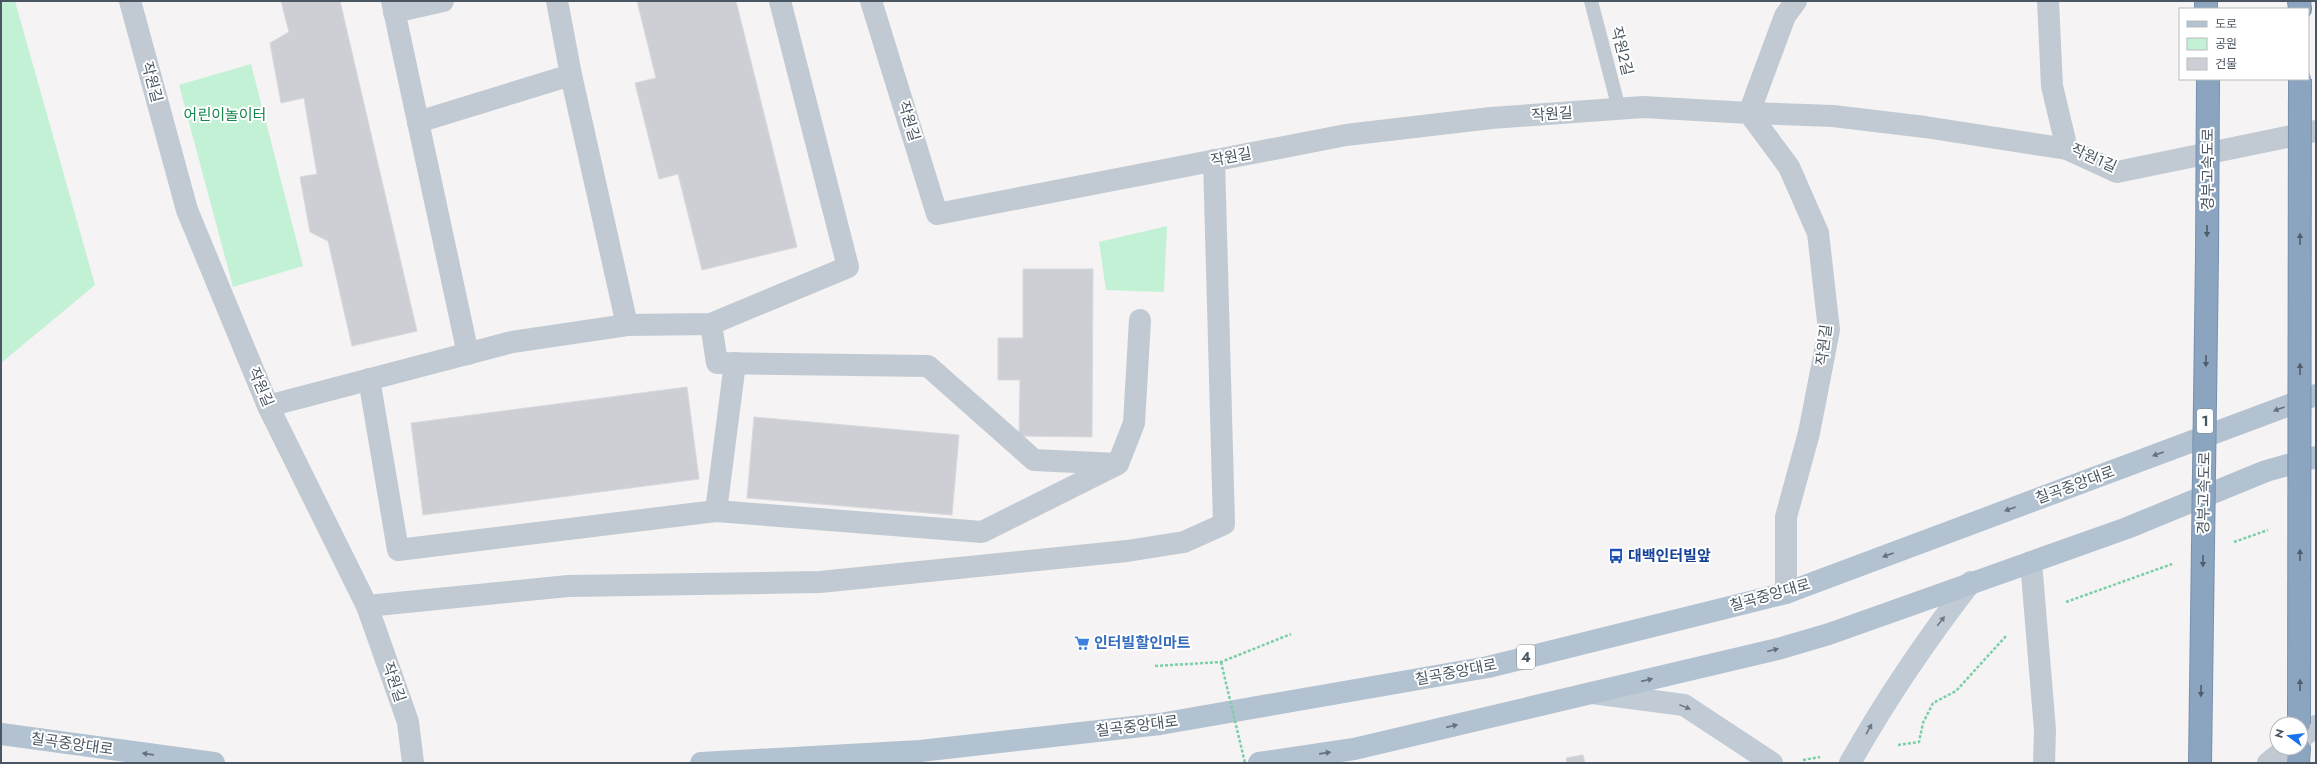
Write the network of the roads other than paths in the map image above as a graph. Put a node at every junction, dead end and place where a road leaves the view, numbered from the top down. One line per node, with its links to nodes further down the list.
1 (130, 1): 26 (street, 작원길)
2 (443, 1): 9 (street)
3 (557, 1): 10 (street)
4 (780, 1): 20 (street)
5 (871, 1): 18 (street, 작원길)
6 (1591, 1): 13 (lane, 작원2길)
7 (1796, 1): 14 (street)
8 (2048, 1): 17 (street, 작원1길)
9 (393, 7): 15 (street)
10 (571, 75): 15 (street); 21 (street)
11 (2208, 80): 45 (highway, 경부고속도로 / 1, one-way to 45, bridge)
12 (2300, 80): 35 (highway, one-way to 12, bridge)
13 (1620, 109): 14 (street, 작원길); 18 (street, 작원길)
14 (1749, 113): 17 (street); 32 (street, 작원길)
15 (418, 122): 22 (street)
16 (2316, 131): 17 (street, 작원1길)
17 (2067, 149)
18 (1214, 160): 33 (street)
19 (1140, 320): 28 (street)
20 (711, 324): 21 (street); 23 (street)
21 (627, 325): 22 (street)
22 (468, 354): 24 (street)
23 (735, 363): 28 (street); 29 (street)
24 (369, 379): 26 (street); 29 (street)
25 (2316, 395): 32 (main road, 칠곡중앙대로 / 4, one-way to 32)
26 (268, 406): 33 (street, 작원길)
27 (2316, 457): 30 (main road)
28 (1118, 464): 29 (street)
29 (716, 511)
30 (2031, 562): 31 (main road); 44 (street)
31 (1971, 582): 34 (main road, one-way to 31); 43 (street, one-way to 31)
32 (1786, 593): 40 (main road, 칠곡중앙대로 / 4)
33 (367, 606): 39 (street, 작원길)
34 (1591, 693): 41 (main road, one-way to 34); 42 (street, one-way to 42)
35 (2299, 716)
36 (1, 734): 38 (main road, 칠곡중앙대로, one-way to 36)
37 (2277, 756): 46 (street)
38 (214, 763)
39 (413, 763)
40 (701, 763)
41 (1259, 763)
42 (1772, 763)
43 (1850, 763)
44 (2044, 763)
45 (2200, 763)
46 (2268, 763)

